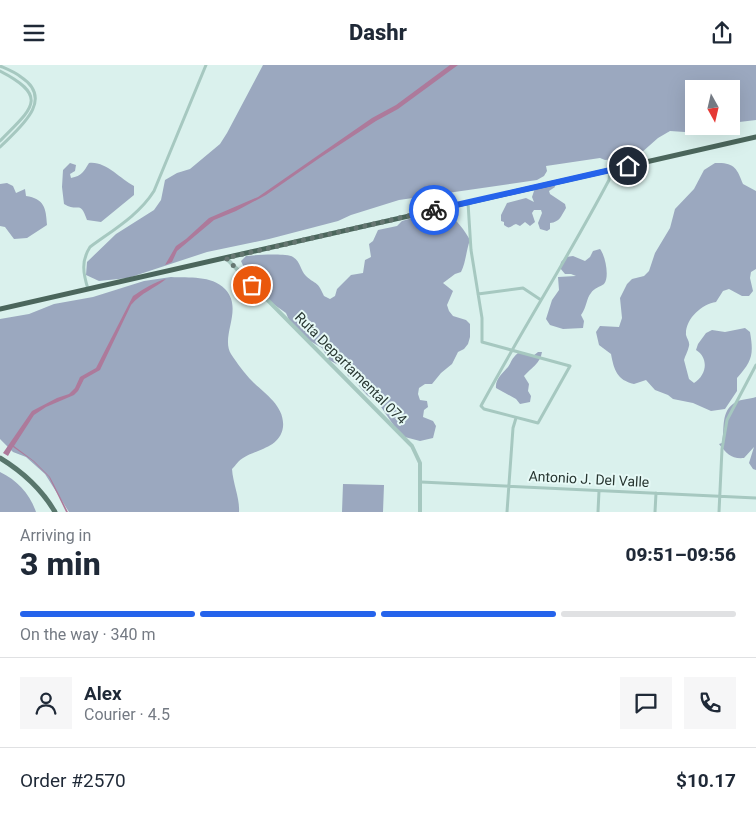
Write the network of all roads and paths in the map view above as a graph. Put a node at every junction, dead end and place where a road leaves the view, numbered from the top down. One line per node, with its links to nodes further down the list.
1 (206, 65): 10 (street)
2 (0, 66): 6 (street)
3 (0, 71): 5 (street)
4 (756, 137): 7 (highway)
5 (0, 141)
6 (0, 147)
7 (610, 170): 8 (highway); 12 (street)
8 (468, 203): 9 (highway); 11 (street)
9 (226, 258): 10 (highway); 18 (street, Ruta Departamental 074)
10 (88, 289): 13 (highway)
11 (478, 294): 12 (street); 14 (street)
12 (541, 300): 14 (street)
13 (0, 309)
14 (511, 350): 16 (street); 16 (street)
15 (756, 365): 22 (street)
16 (516, 418): 19 (street)
17 (0, 457): 24 (main road)
18 (422, 482): 19 (street, Antonio J. Del Valle); 25 (street, Ruta Departamental 074)
19 (508, 487): 20 (street, Antonio J. Del Valle); 26 (street)
20 (599, 491): 21 (street, Antonio J. Del Valle); 27 (street)
21 (656, 493): 22 (street, Antonio J. Del Valle); 28 (street)
22 (719, 496): 23 (street, Antonio J. Del Valle); 29 (street)
23 (756, 497)
24 (55, 512)
25 (420, 512)
26 (507, 512)
27 (598, 512)
28 (655, 512)
29 (718, 512)

